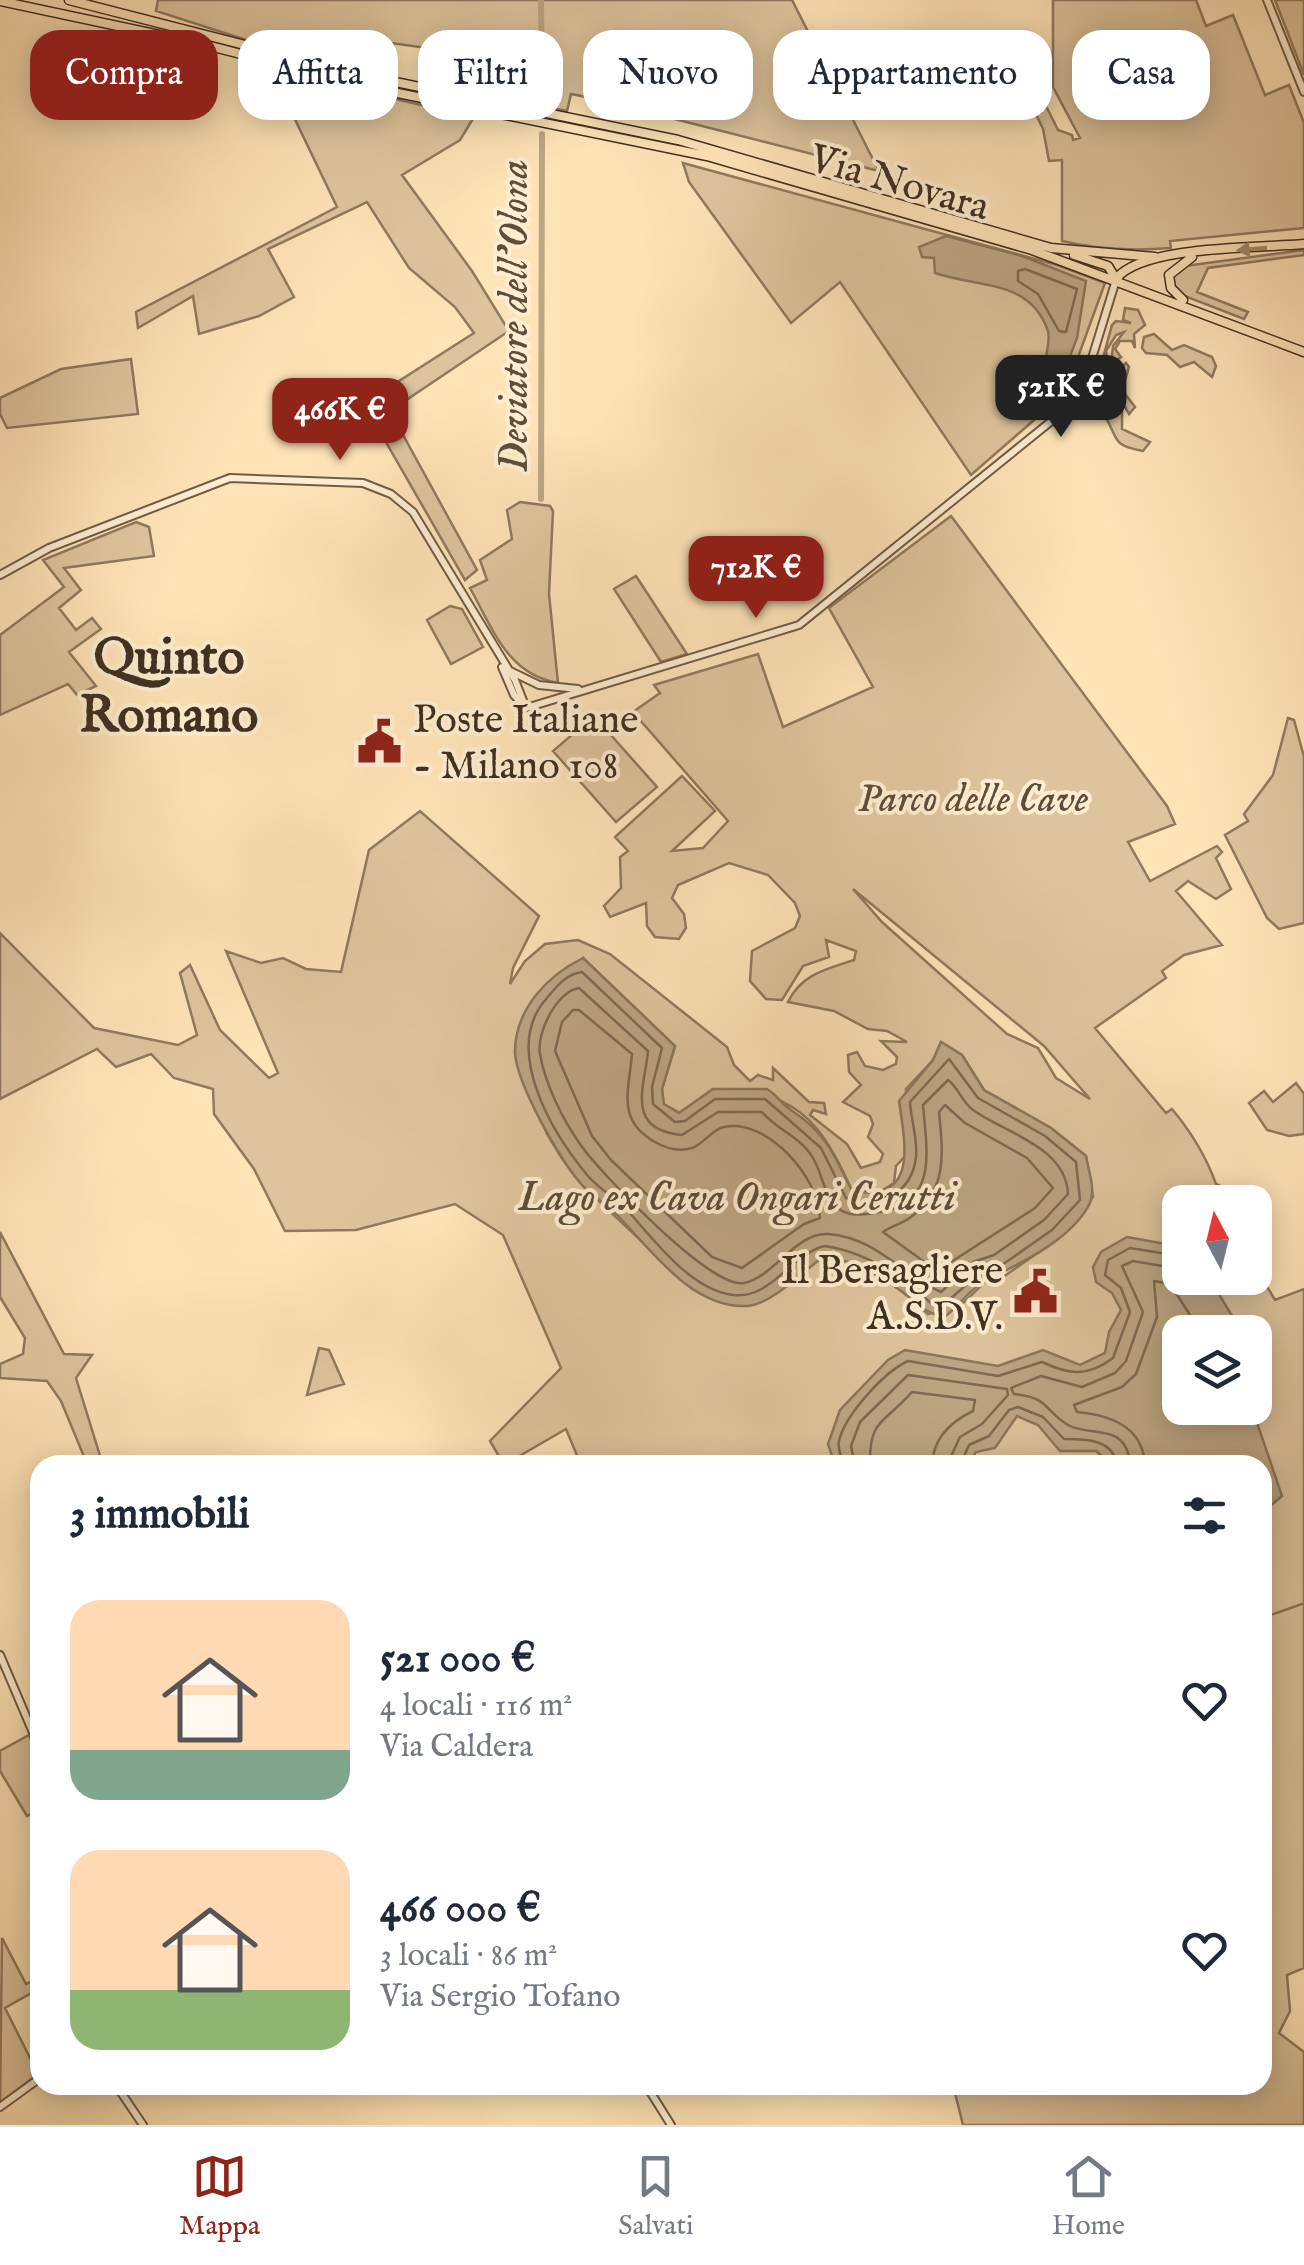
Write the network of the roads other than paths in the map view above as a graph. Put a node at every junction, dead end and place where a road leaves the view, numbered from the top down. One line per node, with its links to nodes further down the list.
1 (69, 0): 4 (main road, Via Novara)
2 (1267, 0): 6 (street)
3 (0, 1): 5 (main road, Via Novara)
4 (98, 7): 5 (main road); 8 (main road, Via Novara)
5 (96, 20): 11 (main road, Via Novara)
6 (1304, 92)
7 (1304, 244): 9 (main road, one-way to 9)
8 (1051, 248): 10 (main road, Via Novara); 11 (main road)
9 (1201, 253): 10 (main road); 12 (main road)
10 (1155, 257): 11 (main road)
11 (1116, 279): 12 (main road, Via Novara); 17 (street)
12 (1210, 314): 13 (main road, Via Novara)
13 (1304, 352)
14 (0, 575): 15 (street)
15 (497, 653): 16 (street); 18 (street)
16 (508, 671): 17 (street); 18 (street)
17 (591, 689): 18 (street)
18 (526, 708)
19 (0, 1655): 20 (street)
20 (30, 1725)
21 (30, 2085): 24 (street)
22 (122, 2095): 25 (street)
23 (652, 2095): 26 (street)
24 (0, 2107)
25 (140, 2124)
26 (671, 2125)

